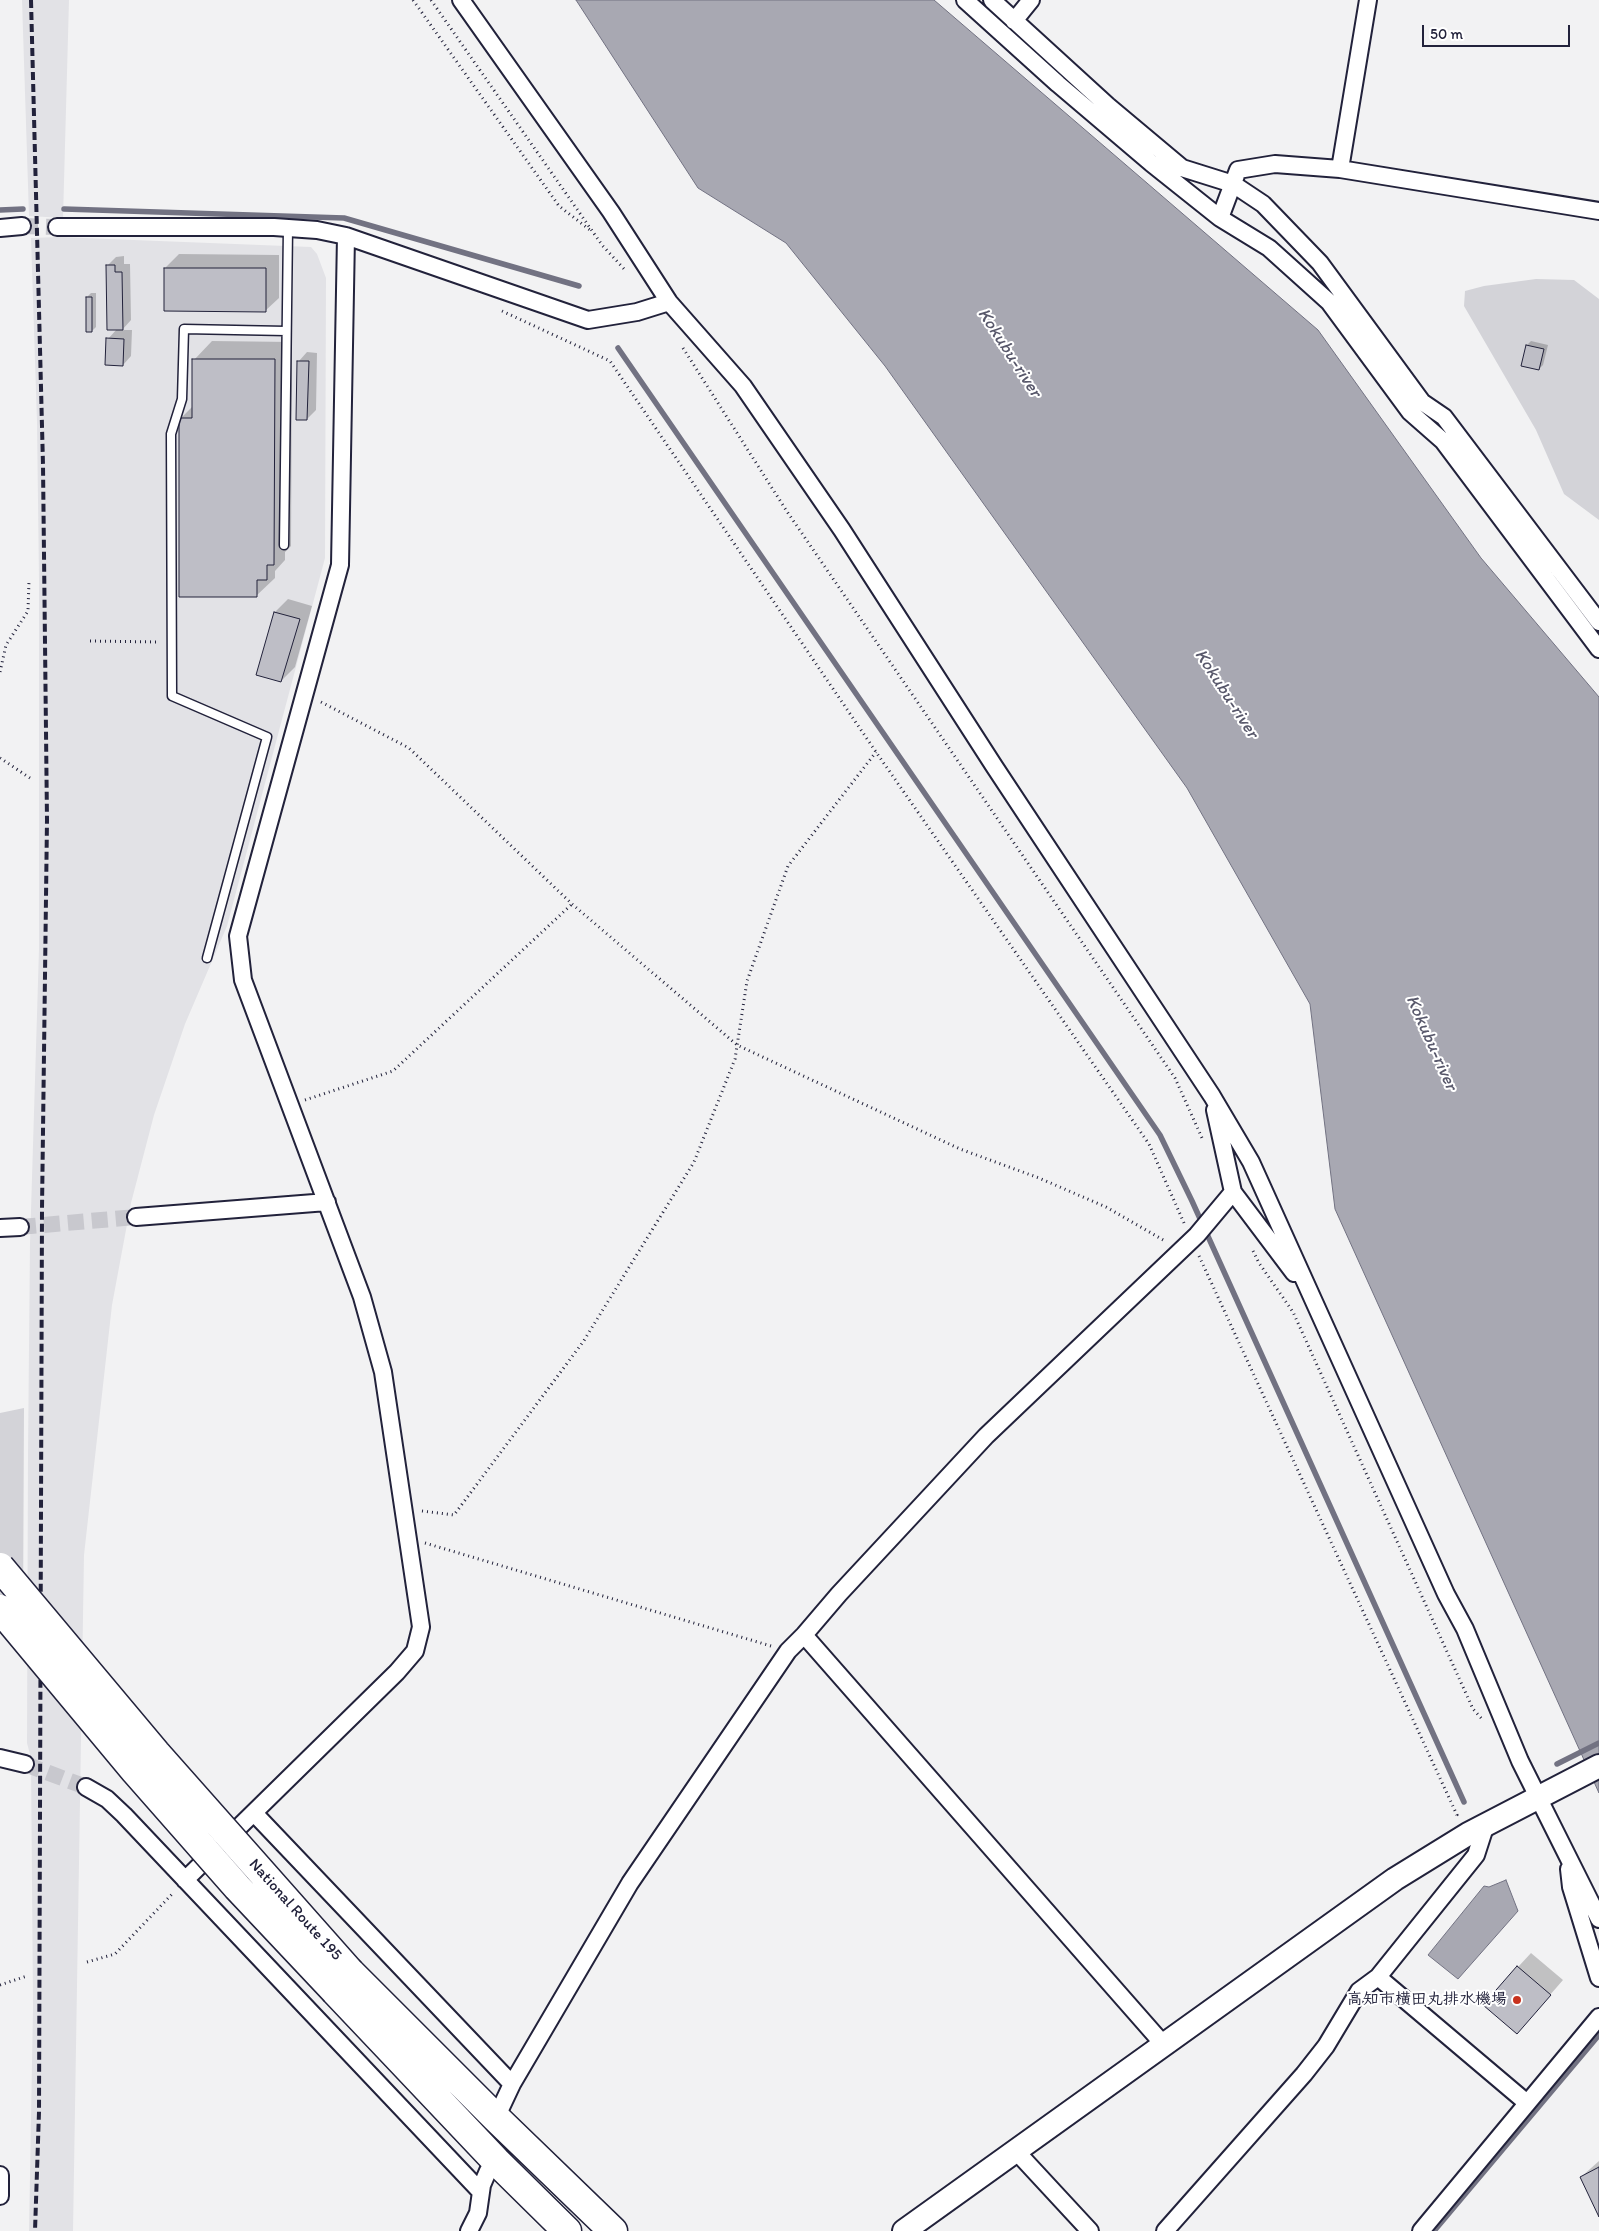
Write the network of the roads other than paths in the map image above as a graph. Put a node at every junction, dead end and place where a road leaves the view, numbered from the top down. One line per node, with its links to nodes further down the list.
1 (461, 0): 16 (street)
2 (965, 0): 10 (street)
3 (992, 0): 6 (street)
4 (1031, 0): 6 (street)
5 (1368, 0): 7 (street)
6 (1014, 21): 8 (street)
7 (1340, 169): 8 (street); 9 (street)
8 (1233, 184): 10 (street); 19 (street)
9 (1599, 211)
10 (1220, 218): 20 (street)
11 (22, 226): 13 (street)
12 (57, 226): 14 (street)
13 (0, 228)
14 (288, 228): 15 (street); 17 (lane)
15 (346, 236): 16 (street); 24 (street)
16 (669, 302): 22 (street)
17 (286, 331): 18 (lane); 21 (lane)
18 (284, 546)
19 (1599, 622)
20 (1599, 649)
21 (207, 958)
22 (1212, 1096): 23 (street); 28 (street)
23 (1234, 1192): 28 (street); 31 (street)
24 (327, 1202): 25 (street); 37 (street)
25 (136, 1217)
26 (20, 1227): 27 (street)
27 (0, 1228)
28 (1312, 1298): 36 (street)
29 (0, 1567): 44 (highway, National Route 195, bridge)
30 (0, 1609): 44 (highway, National Route 195, bridge)
31 (804, 1636): 46 (street); 47 (street)
32 (0, 1758): 33 (street)
33 (25, 1764)
34 (1599, 1766): 36 (street)
35 (86, 1786): 40 (street)
36 (1546, 1792): 38 (street); 39 (street)
37 (254, 1813): 40 (street); 47 (street)
38 (1486, 1824): 42 (street); 46 (street)
39 (1568, 1855): 41 (street); 43 (street)
40 (185, 1880): 53 (street)
41 (1599, 1919)
42 (1378, 1977): 48 (street); 60 (street)
43 (1599, 1978)
44 (342, 1982): 49 (highway, National Route 195); 51 (highway, National Route 195)
45 (1599, 2016): 48 (street)
46 (1164, 2045): 50 (street)
47 (512, 2084): 49 (street)
48 (1527, 2103): 61 (street)
49 (496, 2118): 57 (highway, National Route 195)
50 (1015, 2150): 58 (street); 59 (street)
51 (496, 2161): 53 (street); 56 (highway, National Route 195)
52 (0, 2175): 54 (street)
53 (481, 2192): 55 (street)
54 (0, 2196)
55 (469, 2231)
56 (567, 2231)
57 (613, 2231)
58 (904, 2231)
59 (1090, 2231)
60 (1165, 2231)
61 (1421, 2231)

